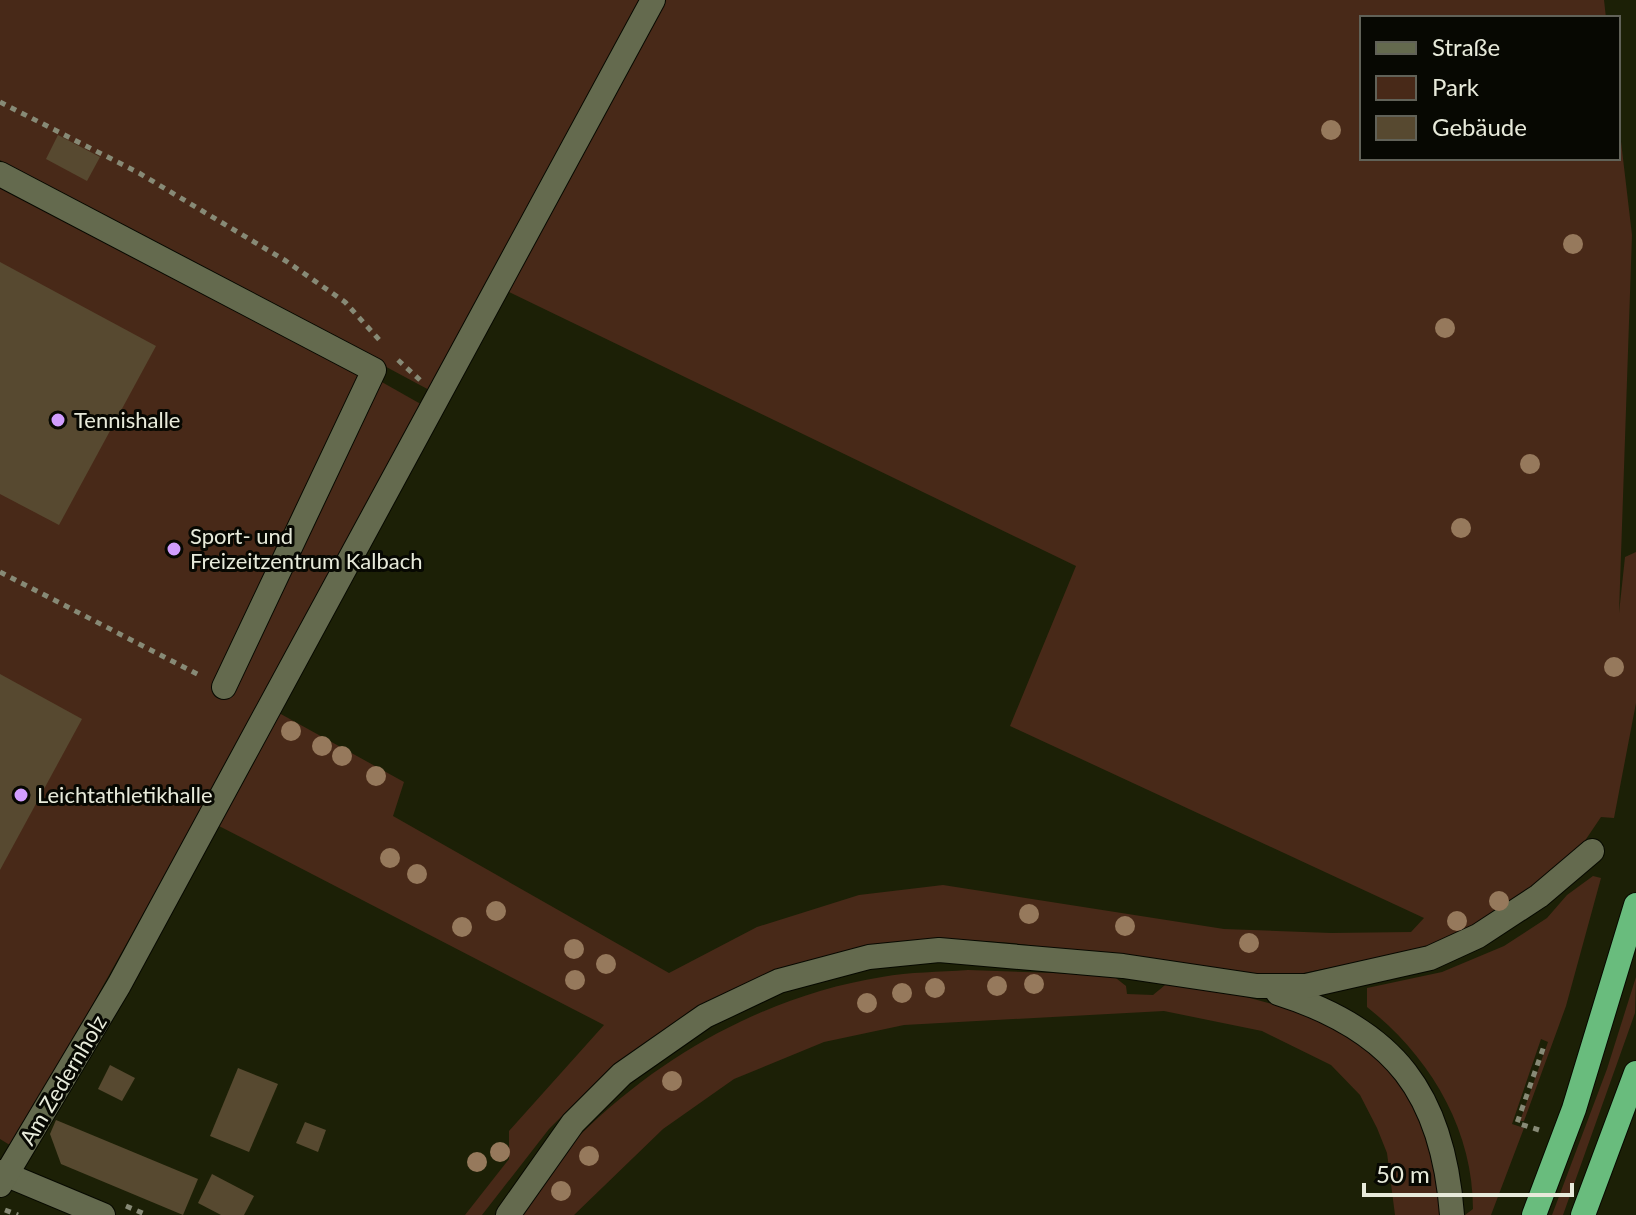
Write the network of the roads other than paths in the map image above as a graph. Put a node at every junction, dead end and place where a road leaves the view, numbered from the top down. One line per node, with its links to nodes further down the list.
1 (653, 0): 8 (street, Am Zedernholz)
2 (0, 174): 3 (street)
3 (224, 687)
4 (1592, 851): 6 (street)
5 (1636, 905): 12 (highway)
6 (1257, 986): 10 (street); 11 (street)
7 (1636, 1073): 13 (highway)
8 (2, 1177): 9 (street)
9 (103, 1215)
10 (508, 1215)
11 (1452, 1215)
12 (1534, 1215)
13 (1583, 1215)

